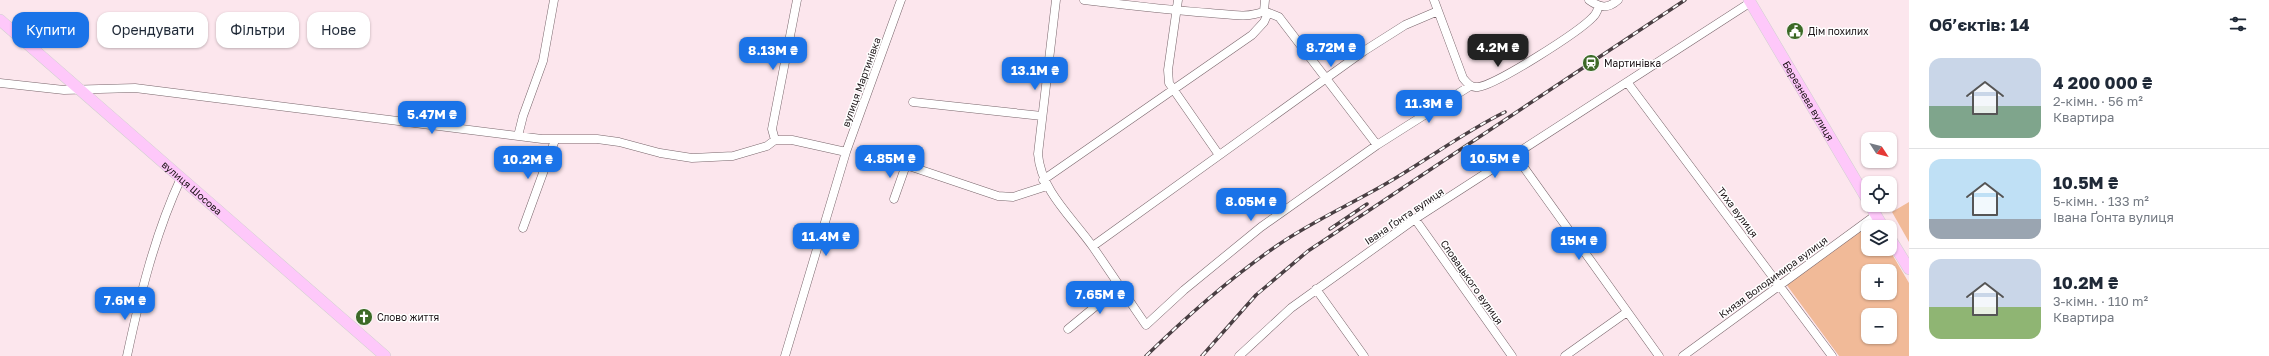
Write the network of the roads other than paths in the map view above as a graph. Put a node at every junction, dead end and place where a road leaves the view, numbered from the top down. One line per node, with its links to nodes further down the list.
1 (554, 0): 26 (street)
2 (797, 0): 28 (street)
3 (901, 0): 30 (street, вулиця Мартинівка)
4 (1056, 0): 25 (street)
5 (1084, 0): 11 (street)
6 (1178, 0): 14 (street)
7 (1265, 0): 16 (street)
8 (1434, 0): 15 (street)
9 (1589, 0): 13 (street)
10 (1618, 0): 13 (street)
11 (1102, 1): 14 (street)
12 (1750, 1): 19 (street, Івана Ґонта вулиця); 35 (main road, Березнева вулиця)
13 (1598, 6): 21 (street)
14 (1177, 10): 16 (street); 23 (street)
15 (1438, 11): 18 (street); 21 (street)
16 (1266, 12): 18 (street); 23 (street)
17 (0, 20): 22 (main road, вулиця Шосова)
18 (1326, 78): 29 (street); 31 (street)
19 (1627, 82): 32 (street, Івана Ґонта вулиця); 43 (street, Тиха вулиця)
20 (0, 84): 22 (street)
21 (1470, 86): 29 (street)
22 (80, 88): 26 (street); 33 (main road, вулиця Шосова)
23 (1172, 89): 31 (street); 34 (street)
24 (913, 102): 25 (street)
25 (1042, 116): 34 (street)
26 (518, 136): 27 (street)
27 (554, 140): 28 (street); 39 (street)
28 (775, 140): 30 (street)
29 (1377, 145): 44 (street)
30 (846, 152): 50 (street, вулиця Мартинівка)
31 (1219, 155): 40 (street)
32 (1515, 155): 38 (street, Івана Ґонта вулиця); 46 (street)
33 (181, 178): 48 (street); 49 (main road, вулиця Шосова)
34 (1045, 183): 36 (street); 40 (street)
35 (1861, 189)
36 (894, 199)
37 (1871, 212): 43 (street, Князя Володимира вулиця)
38 (1415, 219): 45 (street, Івана Ґонта вулиця); 53 (street, Словацького вулиця)
39 (523, 228)
40 (1093, 246): 44 (street)
41 (1897, 249): 42 (main road)
42 (1909, 269)
43 (1780, 285): 56 (street, Князя Володимира вулиця); 57 (street, Тиха вулиця)
44 (1120, 286): 47 (street)
45 (1316, 290): 51 (street, Івана Ґонта вулиця); 52 (street)
46 (1627, 312): 54 (street); 55 (street)
47 (1068, 329)
48 (127, 356)
49 (385, 356)
50 (785, 356)
51 (1239, 356)
52 (1364, 356)
53 (1512, 356)
54 (1565, 356)
55 (1659, 356)
56 (1683, 356)
57 (1832, 356)

